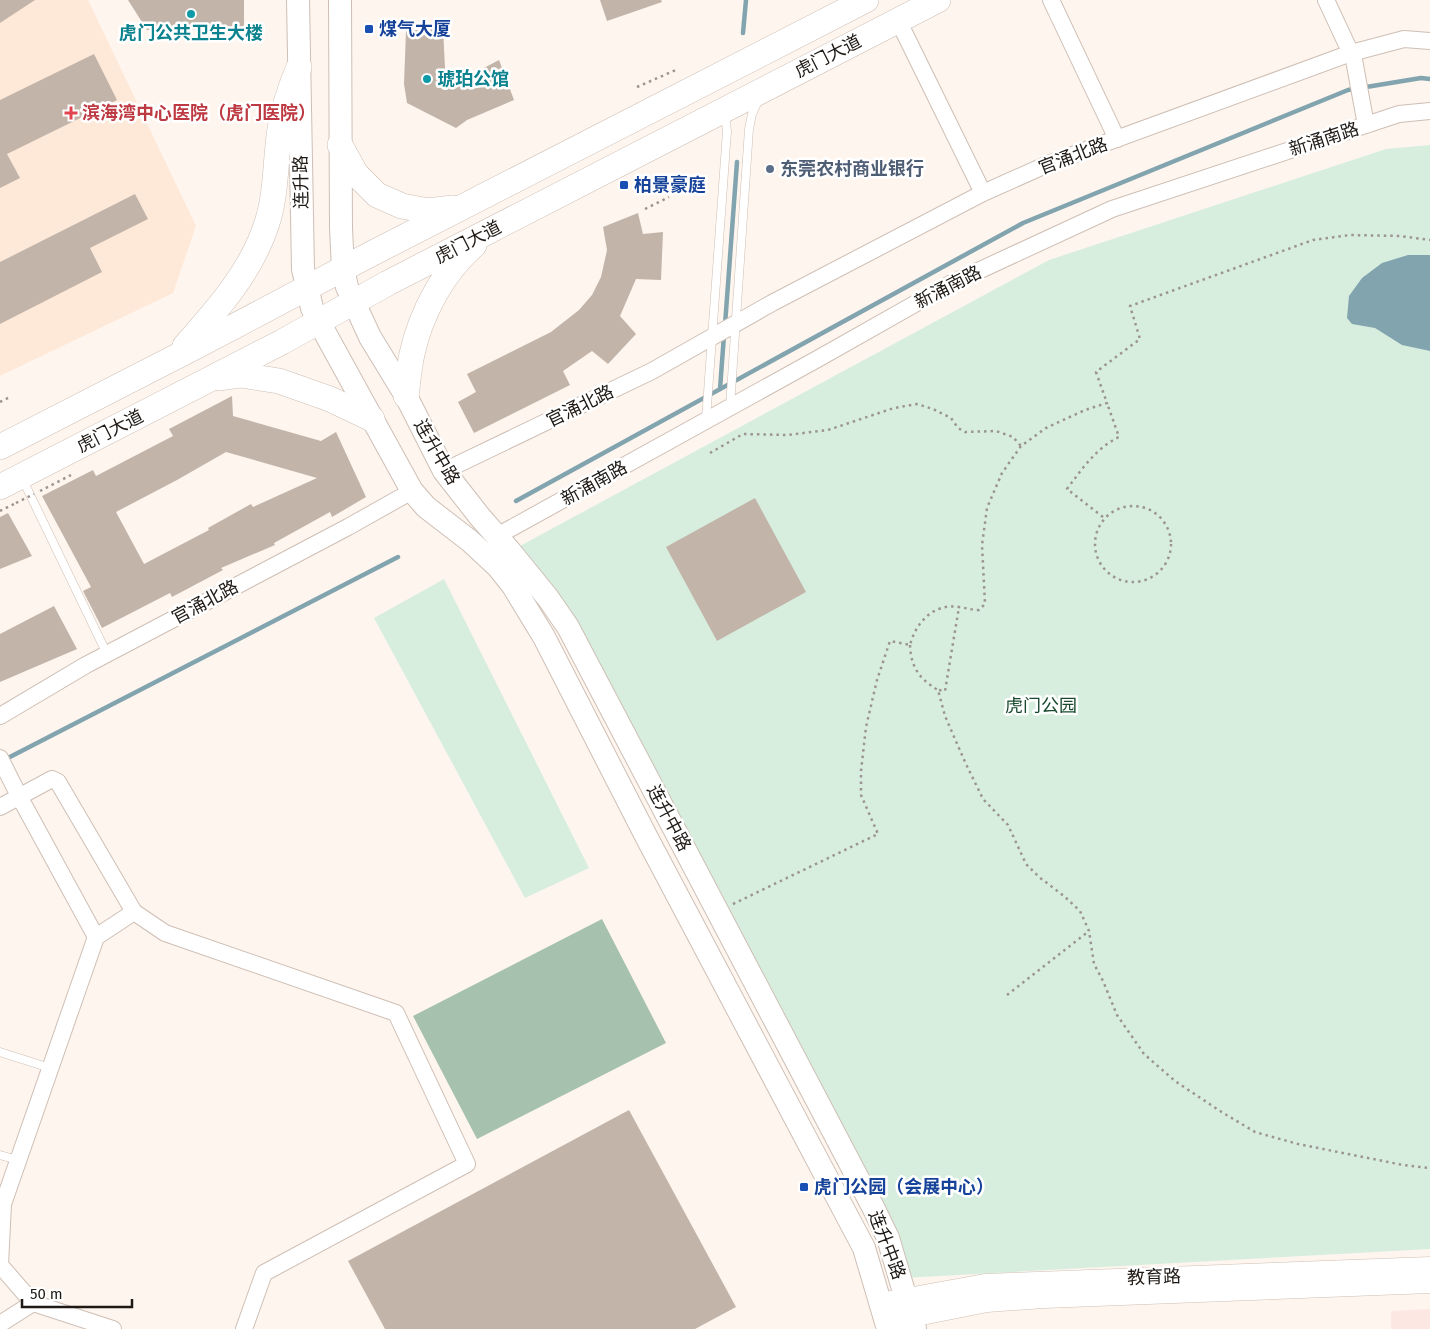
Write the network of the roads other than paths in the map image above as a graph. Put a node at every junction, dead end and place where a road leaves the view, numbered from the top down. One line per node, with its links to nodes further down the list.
1 (298, 0): 10 (main road, 连升路)
2 (340, 0): 16 (main road)
3 (866, 0): 18 (main road, 虎门大道)
4 (938, 0): 7 (main road, 虎门大道)
5 (1051, 0): 15 (street)
6 (1326, 0): 9 (street)
7 (898, 20): 11 (main road, 虎门大道); 17 (street)
8 (1430, 41): 9 (street, 官涌北路)
9 (1351, 53): 14 (street); 15 (street, 官涌北路)
10 (299, 67): 21 (main road, 连升路); 27 (main road)
11 (768, 87): 13 (main road, 虎门大道); 24 (lane)
12 (1430, 111): 14 (street, 新涌南路)
13 (710, 117): 19 (main road, 虎门大道); 25 (lane)
14 (1365, 118): 30 (street, 新涌南路)
15 (1116, 139): 17 (street, 官涌北路)
16 (340, 145): 18 (main road); 20 (main road)
17 (983, 193): 24 (street, 官涌北路)
18 (465, 206): 20 (main road, 虎门大道)
19 (490, 230): 22 (main road, 虎门大道); 29 (main road)
20 (343, 269): 21 (main road, 虎门大道); 22 (main road)
21 (306, 288): 23 (main road, 连升路); 27 (main road, 虎门大道)
22 (353, 303): 23 (main road, 虎门大道); 29 (main road, 连升中路)
23 (319, 322): 26 (main road, 连升路); 28 (main road, 虎门大道)
24 (736, 322): 25 (street, 官涌北路); 30 (lane)
25 (713, 336): 31 (lane); 34 (street, 官涌北路)
26 (338, 356): 32 (main road, 连升中路)
27 (173, 359): 33 (main road, 虎门大道)
28 (210, 379): 32 (main road); 35 (main road, 虎门大道)
29 (406, 396): 34 (main road, 连升中路)
30 (731, 401): 31 (street, 新涌南路)
31 (707, 414): 37 (street, 新涌南路)
32 (372, 419): 36 (main road, 连升中路)
33 (0, 447)
34 (444, 471): 37 (main road, 连升中路)
35 (18, 490): 38 (lane)
36 (412, 491): 38 (street, 官涌北路); 54 (main road, 连升中路)
37 (497, 536): 53 (main road, 连升中路)
38 (107, 654): 39 (street, 官涌北路)
39 (0, 716)
40 (0, 758): 41 (street)
41 (19, 796): 42 (street); 43 (street); 44 (street)
42 (0, 807)
43 (134, 912): 44 (street); 57 (street)
44 (96, 937): 46 (street)
45 (0, 1052): 46 (lane)
46 (50, 1068): 48 (street)
47 (0, 1155): 48 (lane)
48 (18, 1160): 49 (street)
49 (0, 1265): 52 (street)
50 (1430, 1267): 53 (street, 教育路)
51 (1430, 1282): 53 (street, 教育路)
52 (32, 1303): 55 (street); 56 (street)
53 (910, 1314): 54 (street, 教育路)
54 (885, 1318)
55 (0, 1324)
56 (113, 1329)
57 (244, 1329)

